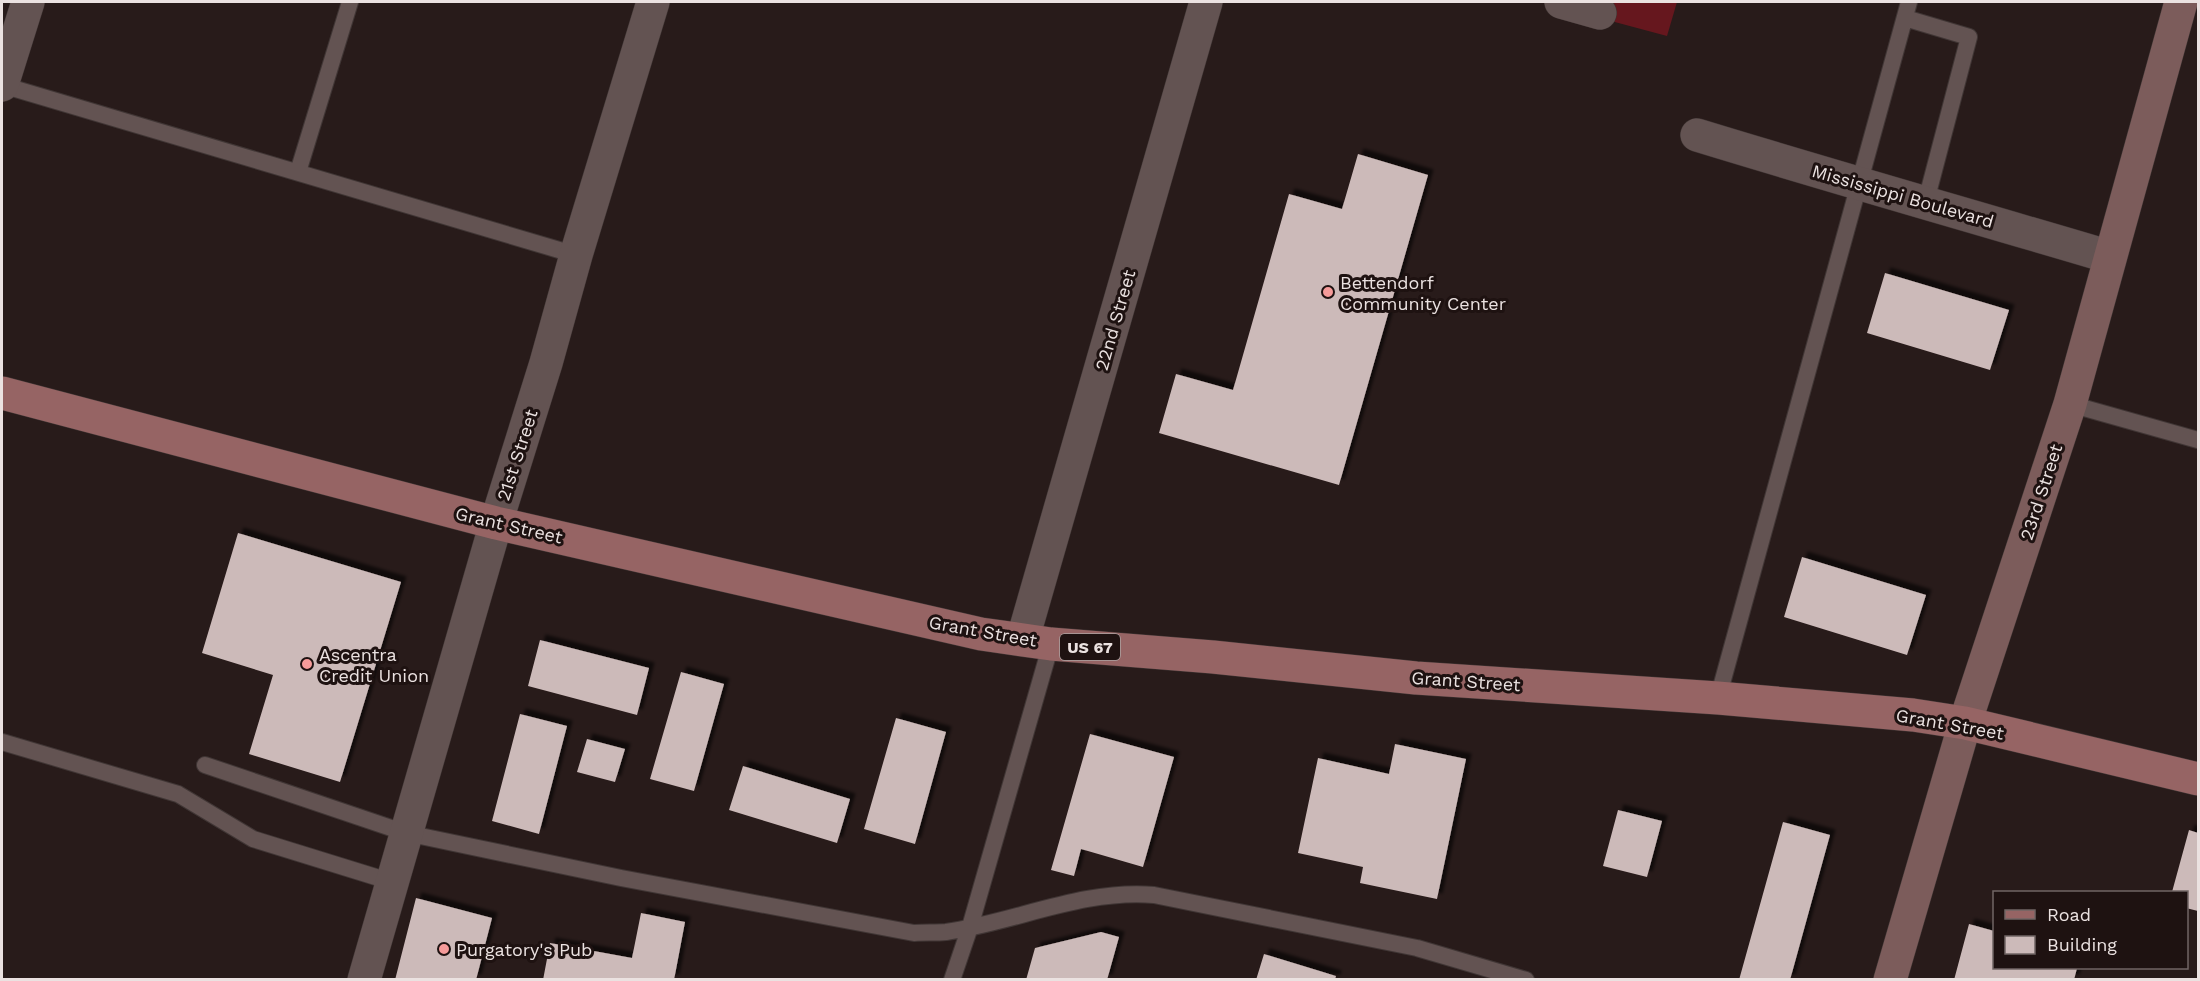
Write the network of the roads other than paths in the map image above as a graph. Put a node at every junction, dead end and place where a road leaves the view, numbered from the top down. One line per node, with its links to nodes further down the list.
1 (28, 2): 9 (street)
2 (350, 2): 11 (lane)
3 (653, 2): 14 (street, 21st Street)
4 (1206, 2): 20 (street, 22nd Street)
5 (1561, 2): 8 (street)
6 (2181, 2): 15 (street, 23rd Street)
7 (1907, 10): 12 (lane); 13 (lane)
8 (1600, 13)
9 (2, 85): 11 (lane)
10 (1697, 135): 12 (street, Mississippi Boulevard)
11 (298, 172): 14 (lane)
12 (1858, 184): 13 (street, Mississippi Boulevard); 21 (lane)
13 (1926, 201): 15 (street, Mississippi Boulevard)
14 (576, 255): 19 (street, 21st Street)
15 (2110, 257): 17 (street, 23rd Street)
16 (2, 393): 19 (main road, Grant Street / US 67)
17 (2070, 404): 18 (lane); 22 (street, 23rd Street)
18 (2199, 440)
19 (496, 523): 20 (main road, Grant Street / US 67); 26 (street, 21st Street)
20 (1037, 641): 21 (main road, Grant Street / US 67); 28 (lane)
21 (1718, 698): 22 (main road, Grant Street / US 67)
22 (1965, 723): 25 (main road, Grant Street / US 67); 32 (street, 23rd Street)
23 (2, 742): 27 (lane)
24 (205, 765): 26 (lane)
25 (2199, 779)
26 (406, 833): 27 (street, 21st Street); 28 (lane)
27 (392, 882): 29 (street, 21st Street)
28 (970, 927): 30 (lane); 31 (lane)
29 (364, 980)
30 (952, 980)
31 (1526, 980)
32 (1890, 980)

